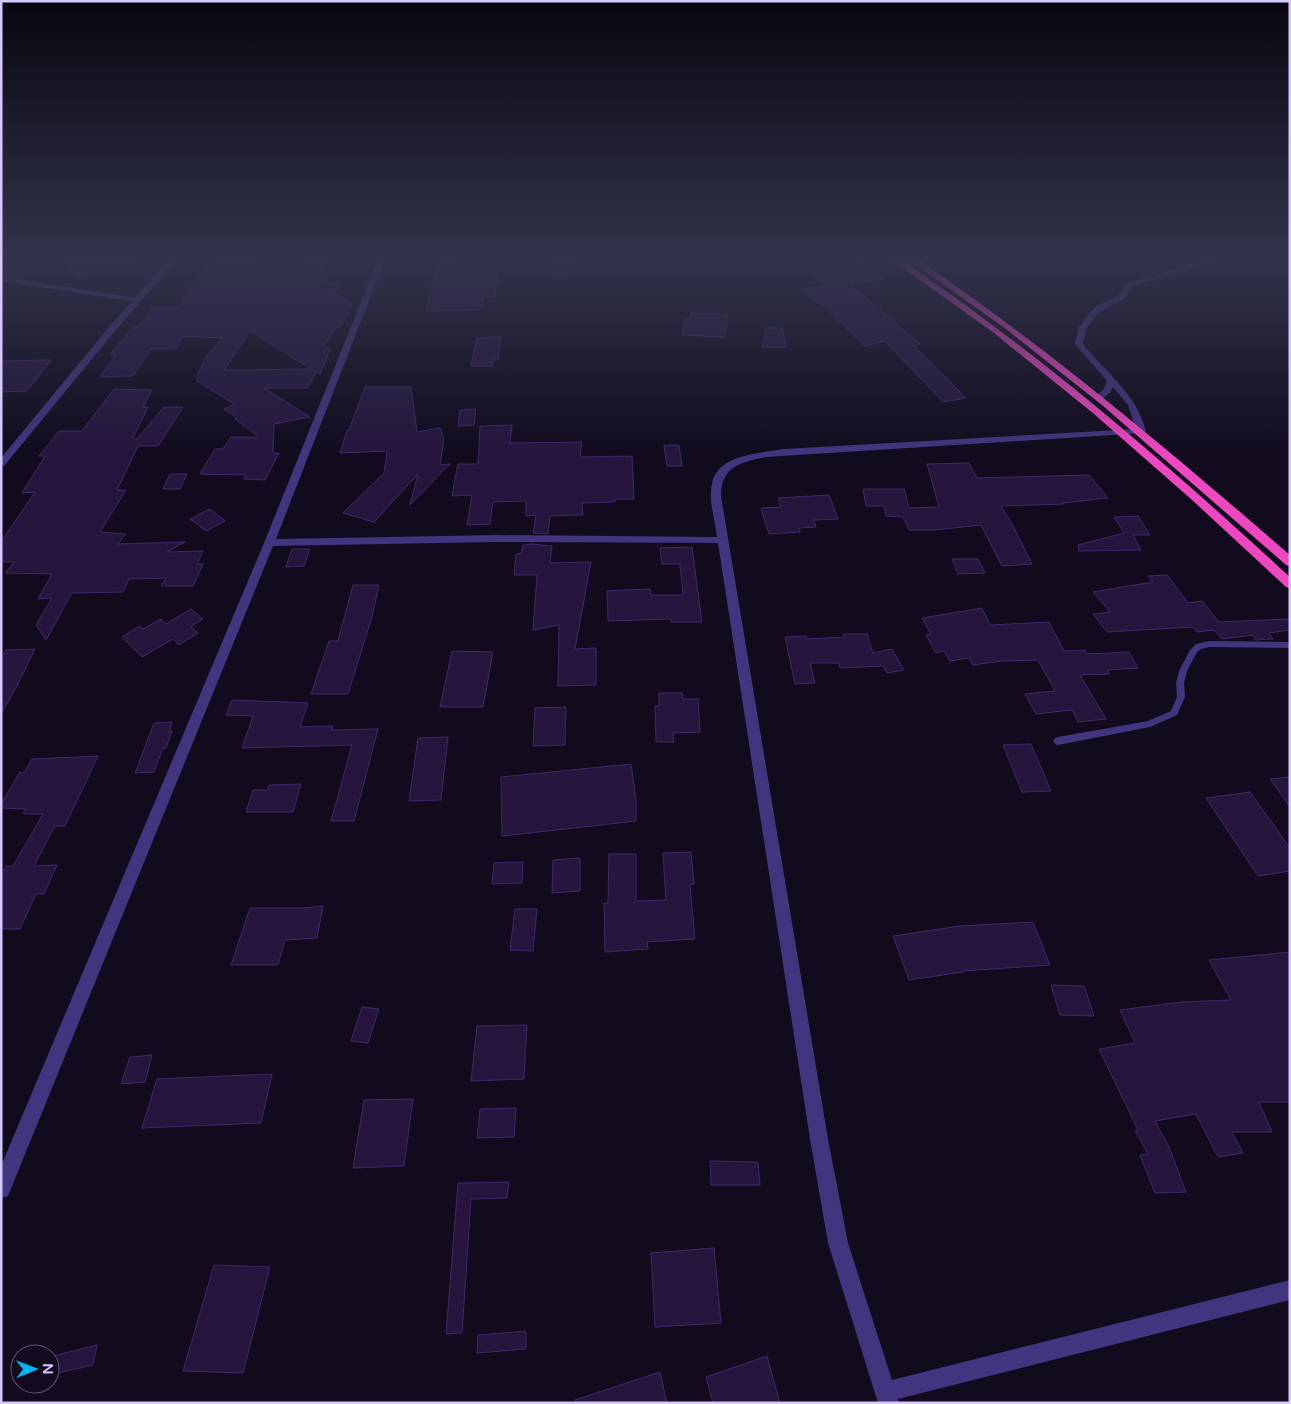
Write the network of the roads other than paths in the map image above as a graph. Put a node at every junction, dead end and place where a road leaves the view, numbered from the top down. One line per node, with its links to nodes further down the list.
1 (118, 323): 10 (street)
2 (356, 323): 14 (street)
3 (986, 323): 9 (highway)
4 (1004, 323): 7 (highway)
5 (1087, 323): 6 (street)
6 (1112, 380): 7 (street); 8 (street)
7 (1099, 397): 8 (highway)
8 (1141, 431): 9 (street); 11 (highway)
9 (1121, 432): 12 (highway); 13 (street)
10 (1, 464)
11 (1243, 521): 12 (highway); 15 (highway)
12 (1225, 524): 16 (highway)
13 (723, 540): 14 (street); 21 (street)
14 (269, 543): 19 (street)
15 (1290, 562)
16 (1290, 584)
17 (1290, 646): 18 (lane)
18 (1058, 741)
19 (1, 1189)
20 (1290, 1290): 21 (street)
21 (887, 1398)

